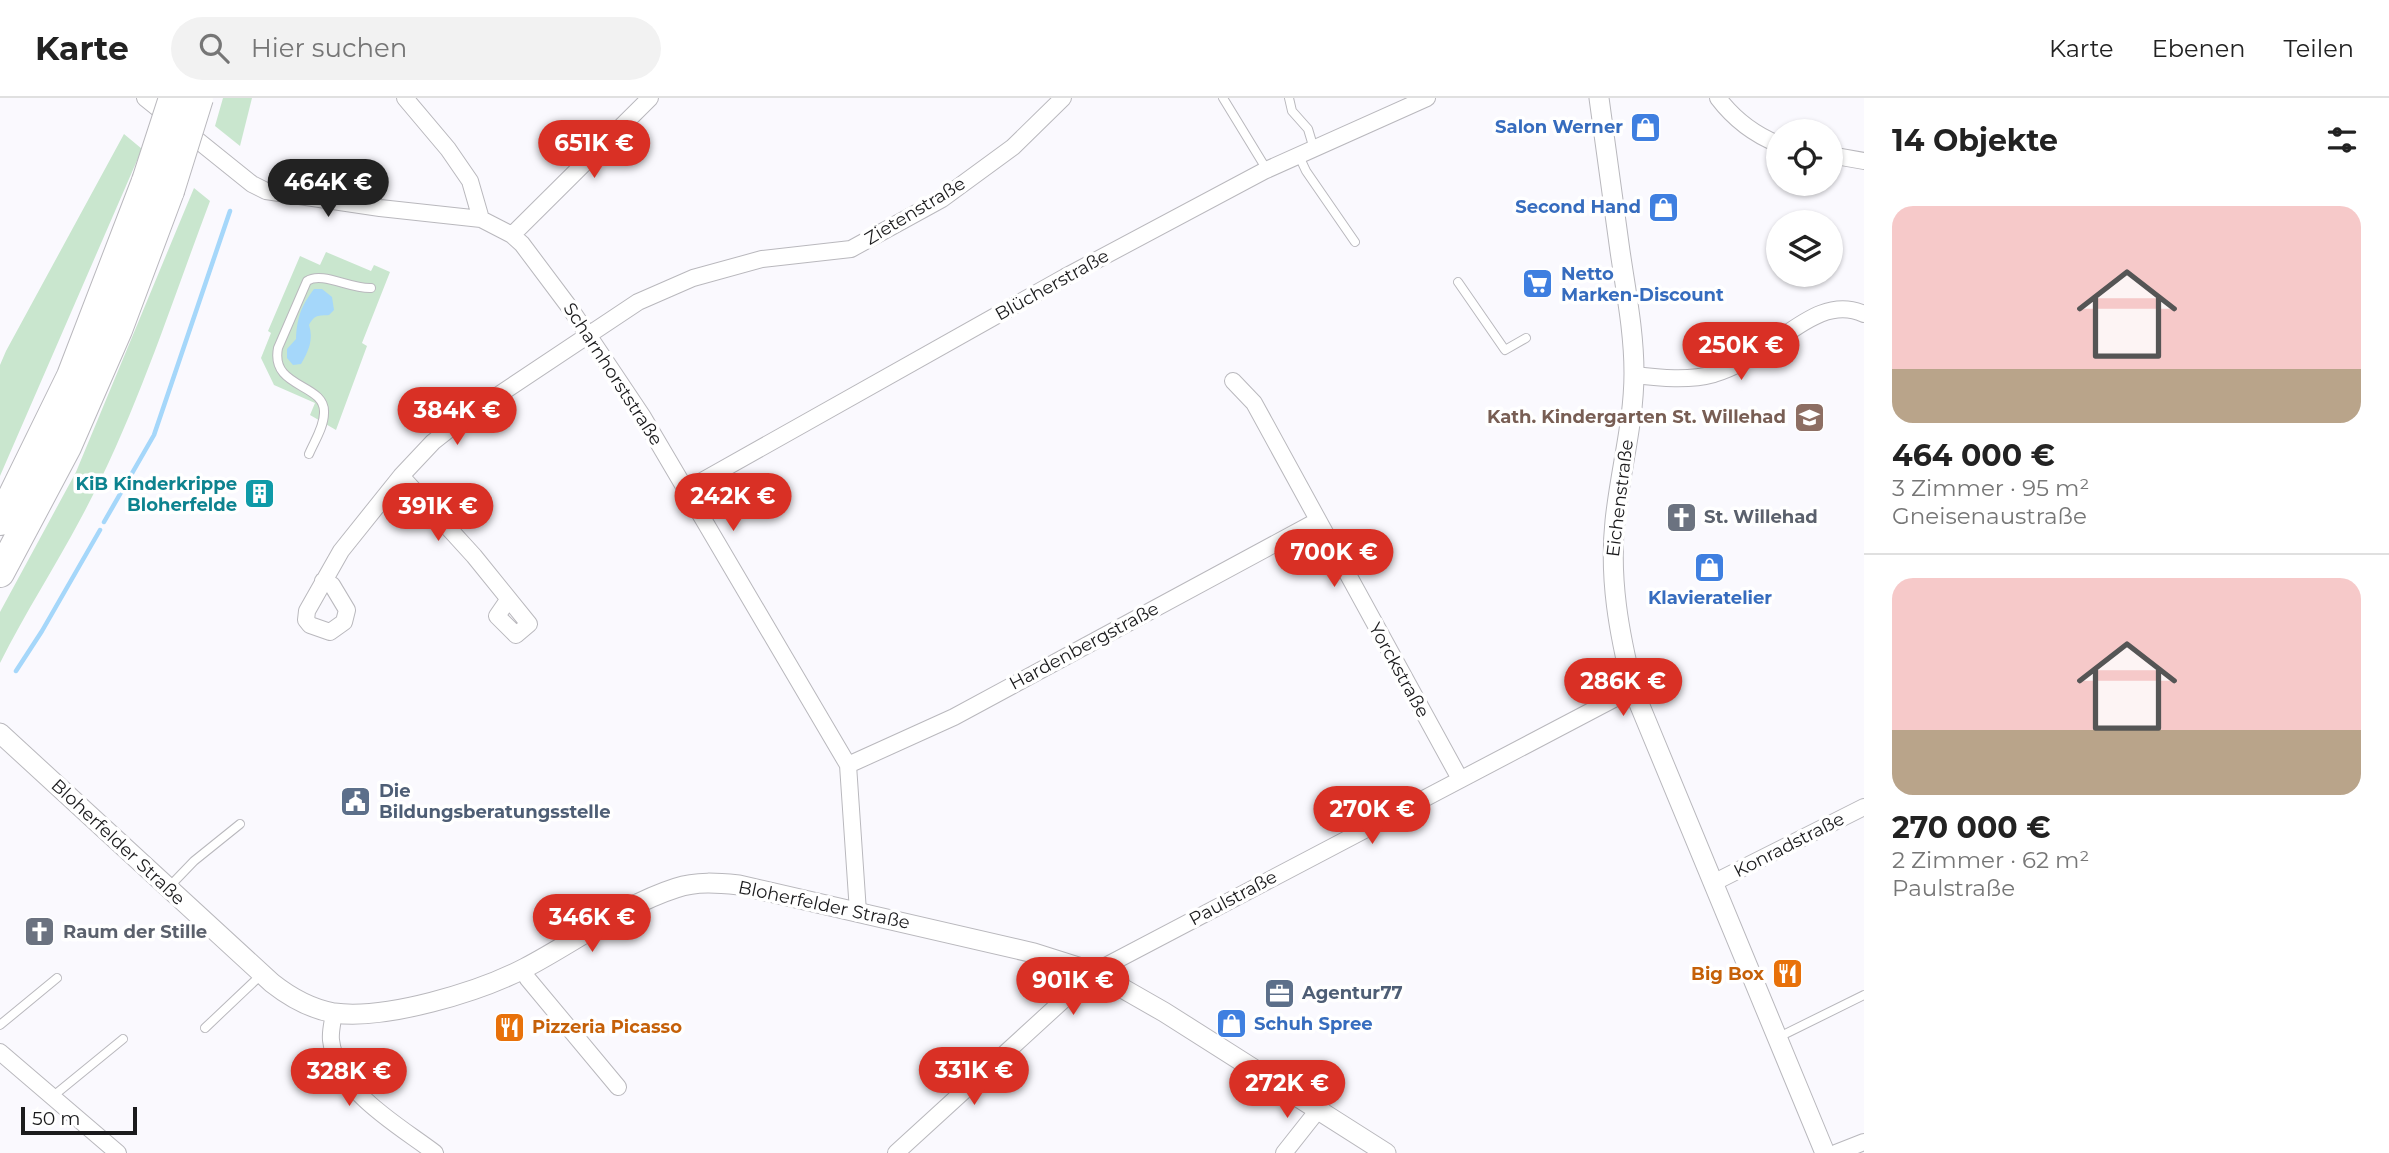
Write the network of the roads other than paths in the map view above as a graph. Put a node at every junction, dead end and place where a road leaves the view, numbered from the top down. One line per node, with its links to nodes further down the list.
1 (145, 98): 18 (street)
2 (173, 98): 17 (highway, bridge)
3 (199, 98): 17 (highway, bridge)
4 (405, 98): 18 (street)
5 (650, 98): 19 (street)
6 (1063, 98): 24 (street, Zietenstraße)
7 (1223, 98): 16 (lane)
8 (1289, 98): 13 (lane)
9 (1427, 98): 13 (street, Blücherstraße)
10 (1599, 98): 26 (street, Eichenstraße)
11 (1718, 98): 12 (street)
12 (1766, 138)
13 (1307, 152): 16 (street, Blücherstraße); 20 (lane)
14 (1843, 157): 15 (street)
15 (1864, 161)
16 (1267, 170): 30 (street, Blücherstraße)
17 (158, 186): 31 (highway); 33 (highway)
18 (481, 219): 19 (street, Scharnhorststraße)
19 (512, 235): 24 (street, Scharnhorststraße)
20 (1355, 242)
21 (1458, 282): 25 (lane)
22 (371, 288): 28 (lane)
23 (1864, 314): 26 (street)
24 (587, 334): 29 (street, Zietenstraße); 30 (street, Scharnhorststraße)
25 (1526, 338)
26 (1634, 375): 36 (street, Eichenstraße)
27 (1233, 381): 32 (street, Yorckstraße)
28 (309, 454)
29 (401, 475): 34 (street, Zietenstraße); 35 (street)
30 (686, 490): 38 (street, Scharnhorststraße)
31 (0, 521)
32 (1318, 521): 38 (street, Hardenbergstraße); 39 (street, Yorckstraße)
33 (0, 573)
34 (323, 580)
35 (508, 600)
36 (1633, 689): 39 (street, Paulstraße); 42 (street, Eichenstraße)
37 (0, 733): 43 (street, Bloherfelder Straße)
38 (848, 765): 44 (street, Scharnhorststraße)
39 (1460, 779): 46 (street, Paulstraße)
40 (1864, 807): 42 (street, Konradstraße)
41 (240, 824): 43 (lane)
42 (1713, 883): 53 (street, Eichenstraße)
43 (168, 888): 47 (street, Bloherfelder Straße)
44 (858, 912): 45 (street, Bloherfelder Straße); 46 (street, Bloherfelder Straße)
45 (522, 970): 50 (street, Bloherfelder Straße); 56 (street)
46 (1094, 972): 58 (street, Bloherfelder Straße); 62 (street, Paulstraße)
47 (262, 974): 50 (street, Bloherfelder Straße); 52 (lane)
48 (57, 978): 51 (lane)
49 (1864, 995): 53 (lane)
50 (334, 1013): 61 (street)
51 (0, 1025)
52 (205, 1028)
53 (1777, 1038): 65 (street, Eichenstraße)
54 (123, 1039): 57 (lane)
55 (0, 1052): 57 (street)
56 (618, 1087)
57 (52, 1097): 60 (street)
58 (1318, 1110): 63 (street); 64 (street, Bloherfelder Straße)
59 (1864, 1142): 66 (street)
60 (118, 1153)
61 (435, 1153)
62 (897, 1153)
63 (1284, 1153)
64 (1386, 1153)
65 (1825, 1153)
66 (1836, 1153)

